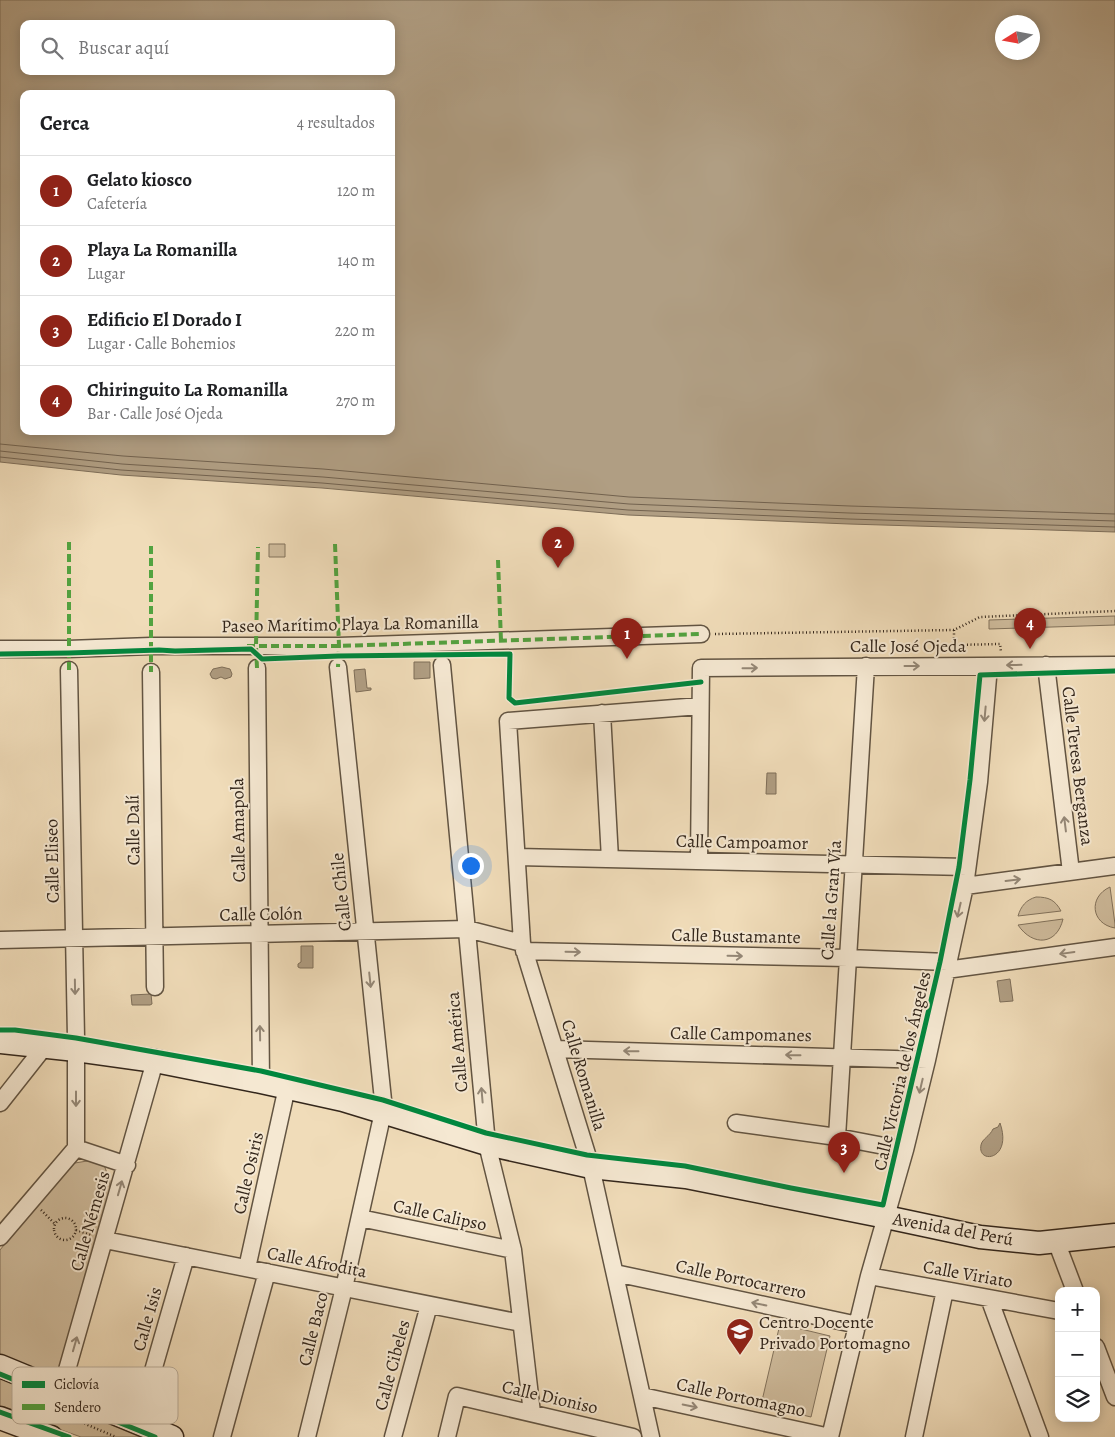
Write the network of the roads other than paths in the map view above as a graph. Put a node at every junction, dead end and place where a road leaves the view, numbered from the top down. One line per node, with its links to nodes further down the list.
1 (701, 634): 2 (street, Paseo Marítimo Playa La Romanilla)
2 (0, 649)
3 (442, 665): 22 (street, Calle América)
4 (1046, 665): 5 (street, Calle José Ojeda); 7 (street, Calle José Ojeda, one-way to 7); 20 (street, Calle Teresa Berganza, one-way to 4)
5 (1115, 665)
6 (866, 666): 7 (street, Calle José Ojeda, one-way to 7); 12 (street, Calle José Ojeda, one-way to 6); 17 (street, Calle la Gran Vía)
7 (996, 666): 19 (street, Calle Victoria de los Ángeles, one-way to 19)
8 (338, 667): 23 (street, Calle Chile)
9 (257, 668): 24 (street, Calle Amapola)
10 (68, 670): 26 (street, Calle Eliseo)
11 (151, 672): 25 (street, Calle Dalí)
12 (700, 706): 13 (street); 16 (street)
13 (602, 713): 14 (street, Calle Romanilla); 15 (street)
14 (517, 857): 15 (street, Calle Campoamor); 28 (street, Calle Romanilla)
15 (610, 859): 16 (street, Calle Campoamor)
16 (699, 861): 17 (street, Calle Campoamor)
17 (854, 865): 19 (street, Calle Campoamor); 30 (street, Calle la Gran Vía)
18 (1115, 866): 20 (street)
19 (967, 867): 21 (street, Calle Victoria de los Ángeles)
20 (1071, 872): 21 (street, one-way to 20)
21 (965, 886): 31 (street, Calle Victoria de los Ángeles, one-way to 31)
22 (467, 930): 23 (street, Calle Colón); 28 (street, Calle Colón); 46 (street, Calle América, one-way to 22)
23 (365, 932): 24 (street, Calle Colón); 43 (street, Calle Chile, one-way to 43)
24 (259, 934): 25 (street, Calle Colón); 40 (street, Calle Amapola, one-way to 24)
25 (154, 936): 26 (street, Calle Colón); 32 (street, Calle Dalí)
26 (74, 938): 27 (street, Calle Colón); 36 (street, Calle Eliseo, one-way to 36)
27 (0, 940)
28 (523, 947): 30 (street, Calle Bustamante, one-way to 30); 35 (street, Calle Romanilla)
29 (1115, 947): 31 (street, Calle Bustamante, one-way to 31)
30 (848, 958): 31 (street, Calle Bustamante); 37 (street, Calle la Gran Vía)
31 (947, 966): 38 (street, Calle Victoria de los Ángeles)
32 (155, 987)
33 (0, 1042): 34 (street, Avenida del Perú)
34 (45, 1046): 36 (street, Avenida del Perú); 42 (street)
35 (555, 1049): 37 (street, Calle Campomanes, one-way to 35); 50 (street, Calle Romanilla)
36 (76, 1050): 39 (street, Avenida del Perú); 47 (street, Calle Eliseo, one-way to 47)
37 (842, 1056): 38 (street, Calle Campomanes); 45 (street, Calle la Gran Vía)
38 (927, 1060): 48 (street, Calle Victoria de los Ángeles, one-way to 48)
39 (156, 1061): 40 (street, Avenida del Perú); 49 (street, Calle Némesis)
40 (261, 1082): 41 (street, Avenida del Perú)
41 (288, 1087): 43 (street, Avenida del Perú); 59 (street, Calle Osiris)
42 (0, 1103)
43 (383, 1112): 46 (street, Avenida del Perú); 52 (street, Calle Baco)
44 (736, 1123): 45 (street)
45 (837, 1138): 48 (street)
46 (487, 1144): 50 (street, Avenida del Perú); 57 (street, Calle América)
47 (76, 1148): 49 (street); 54 (street)
48 (905, 1150): 51 (street, Calle Victoria de los Ángeles)
49 (127, 1164): 55 (street, Calle Némesis, one-way to 49)
50 (591, 1167): 51 (street, Avenida del Perú); 61 (street, Calle Romanilla)
51 (886, 1217): 56 (street, Avenida del Perú); 62 (street, Calle Victoria de los Ángeles)
52 (360, 1218): 57 (street, Calle Calipso); 64 (street, Calle Baco)
53 (1115, 1234): 56 (street, Avenida del Perú)
54 (0, 1237)
55 (105, 1240): 58 (street, Calle Afrodita); 73 (street, Calle Némesis, one-way to 55)
56 (1056, 1241): 63 (street)
57 (513, 1250): 69 (street, Calle América)
58 (186, 1256): 59 (street, Calle Afrodita); 74 (street, Calle Isis)
59 (247, 1268): 60 (street, Calle Afrodita)
60 (267, 1272): 64 (street, Calle Afrodita); 85 (street)
61 (615, 1273): 70 (street, Calle Portocarrero, one-way to 61); 76 (street, Calle Romanilla)
62 (869, 1276): 65 (street, Calle Viriato); 70 (street, Calle Victoria de los Ángeles)
63 (1073, 1287)
64 (344, 1288): 67 (street, Calle Afrodita); 86 (street, Calle Baco)
65 (945, 1290): 66 (street, Calle Viriato); 92 (street)
66 (989, 1298): 68 (street, Calle Viriato); 93 (street)
67 (429, 1304): 69 (street, Calle Afrodita); 87 (street, Calle Cibeles)
68 (1055, 1310)
69 (521, 1323): 78 (street, Calle América)
70 (858, 1325): 91 (street, Calle Victoria de los Ángeles)
71 (1100, 1358): 77 (street)
72 (0, 1366): 75 (street)
73 (68, 1367)
74 (154, 1367)
75 (12, 1371)
76 (642, 1396): 90 (street, Calle Romanilla); 91 (street, Calle Portomagno, one-way to 91)
77 (1115, 1397)
78 (532, 1413): 88 (street, Calle Dioniso); 89 (street, Calle Dioniso)
79 (0, 1418): 80 (street)
80 (12, 1422)
81 (16, 1424): 83 (street)
82 (140, 1424): 84 (street)
83 (51, 1437)
84 (172, 1437)
85 (222, 1437)
86 (307, 1437)
87 (393, 1437)
88 (447, 1437)
89 (633, 1437)
90 (651, 1437)
91 (830, 1437)
92 (914, 1437)
93 (1040, 1437)

